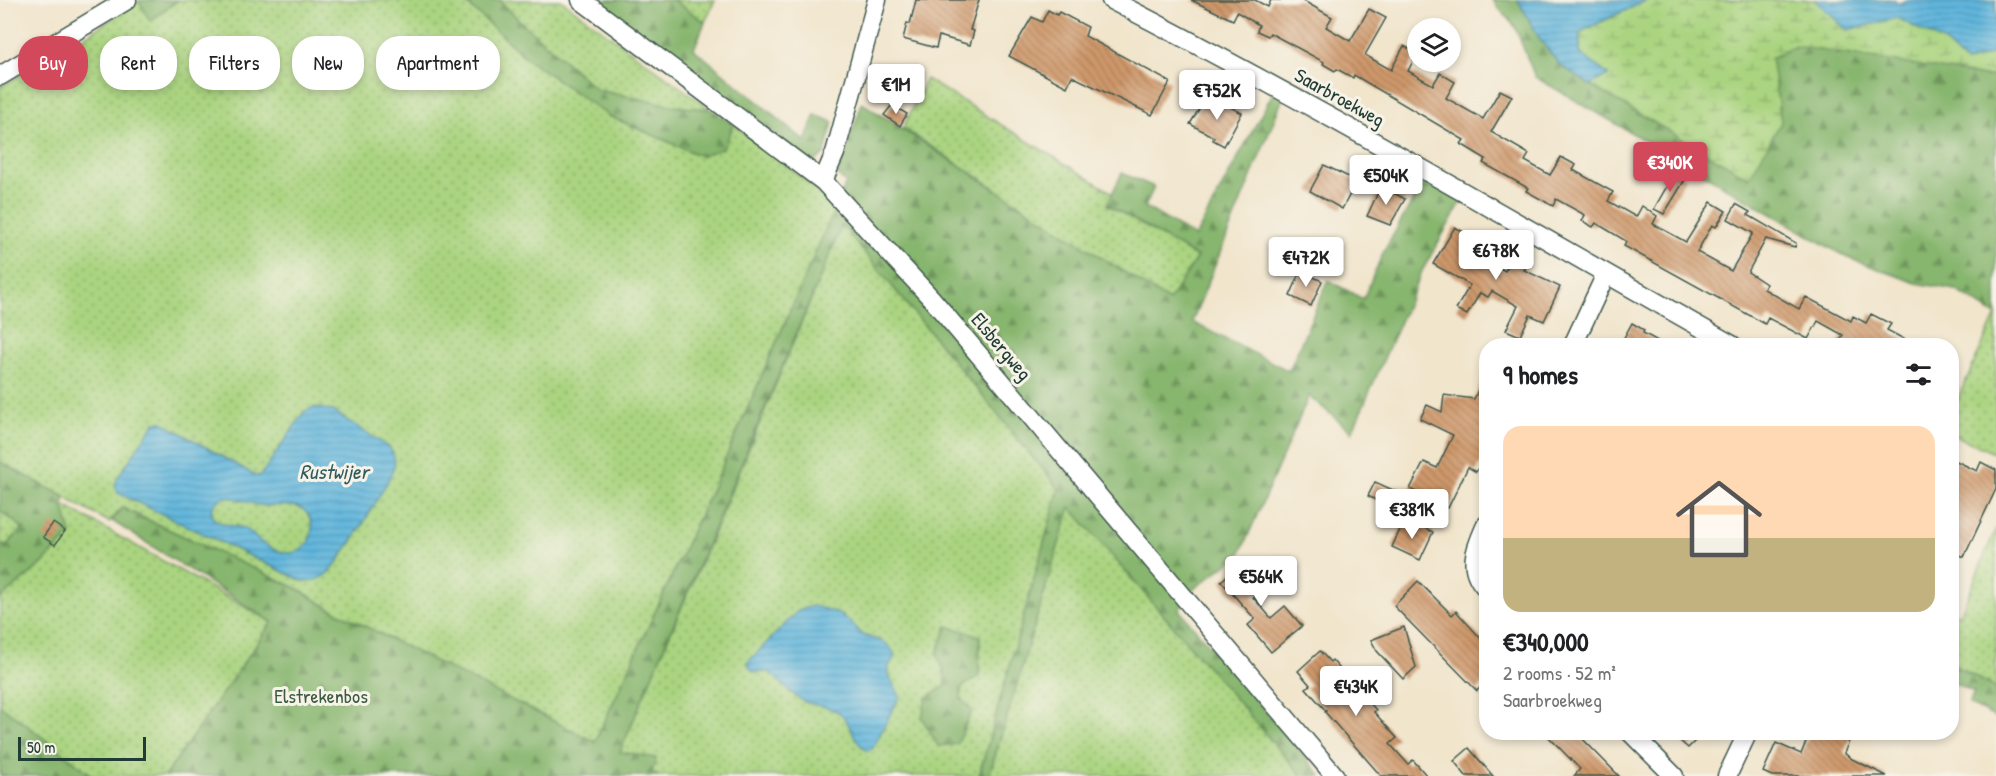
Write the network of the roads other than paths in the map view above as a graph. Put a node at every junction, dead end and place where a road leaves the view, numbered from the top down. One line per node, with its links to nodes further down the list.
1 (127, 0): 5 (street)
2 (581, 0): 6 (street, Elsbergweg)
3 (877, 0): 6 (street)
4 (1111, 0): 7 (street, Saarbroekweg)
5 (0, 76)
6 (823, 181): 14 (street, Elsbergweg)
7 (1606, 274): 8 (street); 9 (street, Saarbroekweg)
8 (1576, 338)
9 (1720, 338)
10 (1479, 540): 11 (street)
11 (1479, 578)
12 (1638, 740): 15 (street)
13 (1744, 740): 16 (street)
14 (1335, 776)
15 (1674, 776)
16 (1727, 776)

